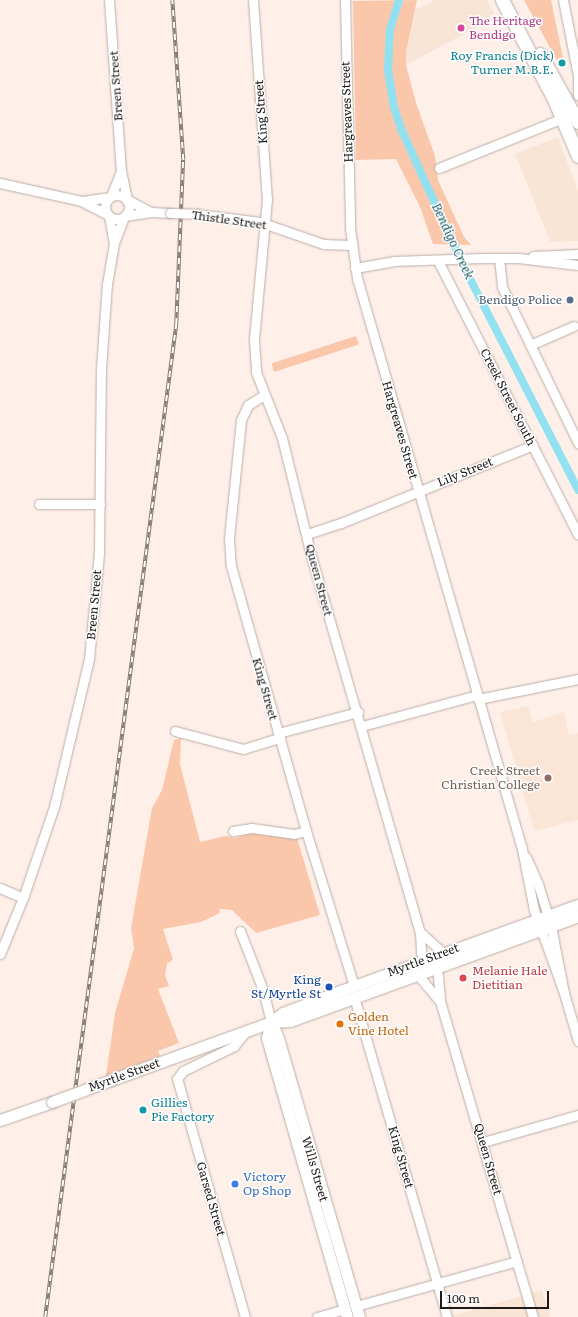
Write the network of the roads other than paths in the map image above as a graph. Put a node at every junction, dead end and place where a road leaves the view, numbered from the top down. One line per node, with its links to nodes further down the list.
1 (109, 0): 13 (street, Breen Street)
2 (253, 0): 21 (street, King Street)
3 (345, 0): 23 (street, Hargreaves Street)
4 (502, 0): 10 (highway)
5 (510, 0): 8 (highway)
6 (563, 0): 7 (street)
7 (578, 78): 8 (street); 9 (street)
8 (560, 87): 10 (highway)
9 (578, 95)
10 (574, 118): 11 (highway); 12 (street)
11 (578, 156)
12 (438, 168)
13 (121, 171): 15 (street, Breen Street); 16 (street, Breen Street)
14 (0, 183): 17 (street)
15 (110, 197): 16 (street); 17 (street); 19 (street)
16 (127, 200): 18 (street, Thistle Street); 20 (street)
17 (81, 202): 19 (street)
18 (151, 212): 20 (street, Thistle Street); 21 (street, Thistle Street, bridge)
19 (108, 215): 20 (street); 22 (street, Breen Street)
20 (125, 217): 22 (street, Breen Street)
21 (266, 224): 23 (street, Thistle Street); 32 (street, Queen Street)
22 (114, 243): 38 (street, Breen Street)
23 (351, 245): 29 (street, Hargreaves Street)
24 (578, 254): 26 (street)
25 (499, 258): 26 (street); 27 (street); 31 (street)
26 (518, 258): 28 (street)
27 (433, 261): 29 (street); 35 (street, Creek Street South)
28 (578, 265)
29 (355, 268): 36 (street, Hargreaves Street)
30 (574, 326): 31 (street)
31 (530, 345): 33 (street)
32 (264, 395): 39 (street, Queen Street); 46 (street, King Street)
33 (574, 427): 34 (street)
34 (578, 443)
35 (533, 445): 36 (street, Lily Street); 40 (street, Creek Street South)
36 (418, 491): 39 (street, Lily Street); 42 (street, Hargreaves Street)
37 (39, 504): 38 (street)
38 (100, 504): 51 (street, Breen Street)
39 (307, 534): 43 (street, Queen Street)
40 (578, 534)
41 (578, 679): 42 (street)
42 (478, 697): 44 (street); 49 (street, Hargreaves Street)
43 (358, 712): 44 (street, Queen Street); 46 (street)
44 (362, 726): 59 (street, Queen Street)
45 (175, 731): 46 (street)
46 (279, 736): 48 (street, King Street)
47 (233, 831): 48 (street)
48 (306, 832): 63 (street, King Street)
49 (522, 849): 53 (street, Hargreaves Street); 55 (street, Hargreaves Street)
50 (0, 888): 51 (street)
51 (23, 898): 61 (street, Breen Street)
52 (578, 904): 53 (main road, Myrtle Street)
53 (548, 914): 55 (main road, Myrtle Street); 56 (street, Hargreaves Street)
54 (578, 916): 56 (main road, Myrtle Street)
55 (537, 919): 57 (street, Hargreaves Street); 60 (main road, Myrtle Street)
56 (551, 926): 57 (main road, Myrtle Street); 64 (street, Hargreaves Street)
57 (540, 930): 62 (main road, Myrtle Street); 64 (street, Hargreaves Street)
58 (240, 931): 66 (street, Wills Street)
59 (420, 932): 60 (street); 62 (street, Queen Street)
60 (443, 953): 62 (main road, Myrtle Street)
61 (0, 954)
62 (427, 966): 63 (main road, Myrtle Street); 65 (street, Queen Street); 65 (street, Queen Street)
63 (354, 992): 66 (main road, Myrtle Street); 73 (street, King Street)
64 (564, 993): 68 (street, Hargreaves Street)
65 (440, 1001): 71 (street, Queen Street)
66 (271, 1022): 67 (main road, Myrtle Street); 74 (main road, Wills Street); 75 (main road, Wills Street)
67 (247, 1030): 70 (main road, Myrtle Street, bridge); 76 (street, Garsed Street)
68 (578, 1041)
69 (578, 1115): 71 (street)
70 (0, 1120)
71 (483, 1142): 72 (street, Queen Street)
72 (517, 1261): 73 (street); 80 (street, Queen Street)
73 (437, 1283): 74 (street); 79 (street, King Street)
74 (356, 1306): 75 (main road); 78 (main road, Wills Street)
75 (346, 1313): 77 (street)
76 (245, 1317)
77 (317, 1317)
78 (359, 1317)
79 (447, 1317)
80 (533, 1317)

